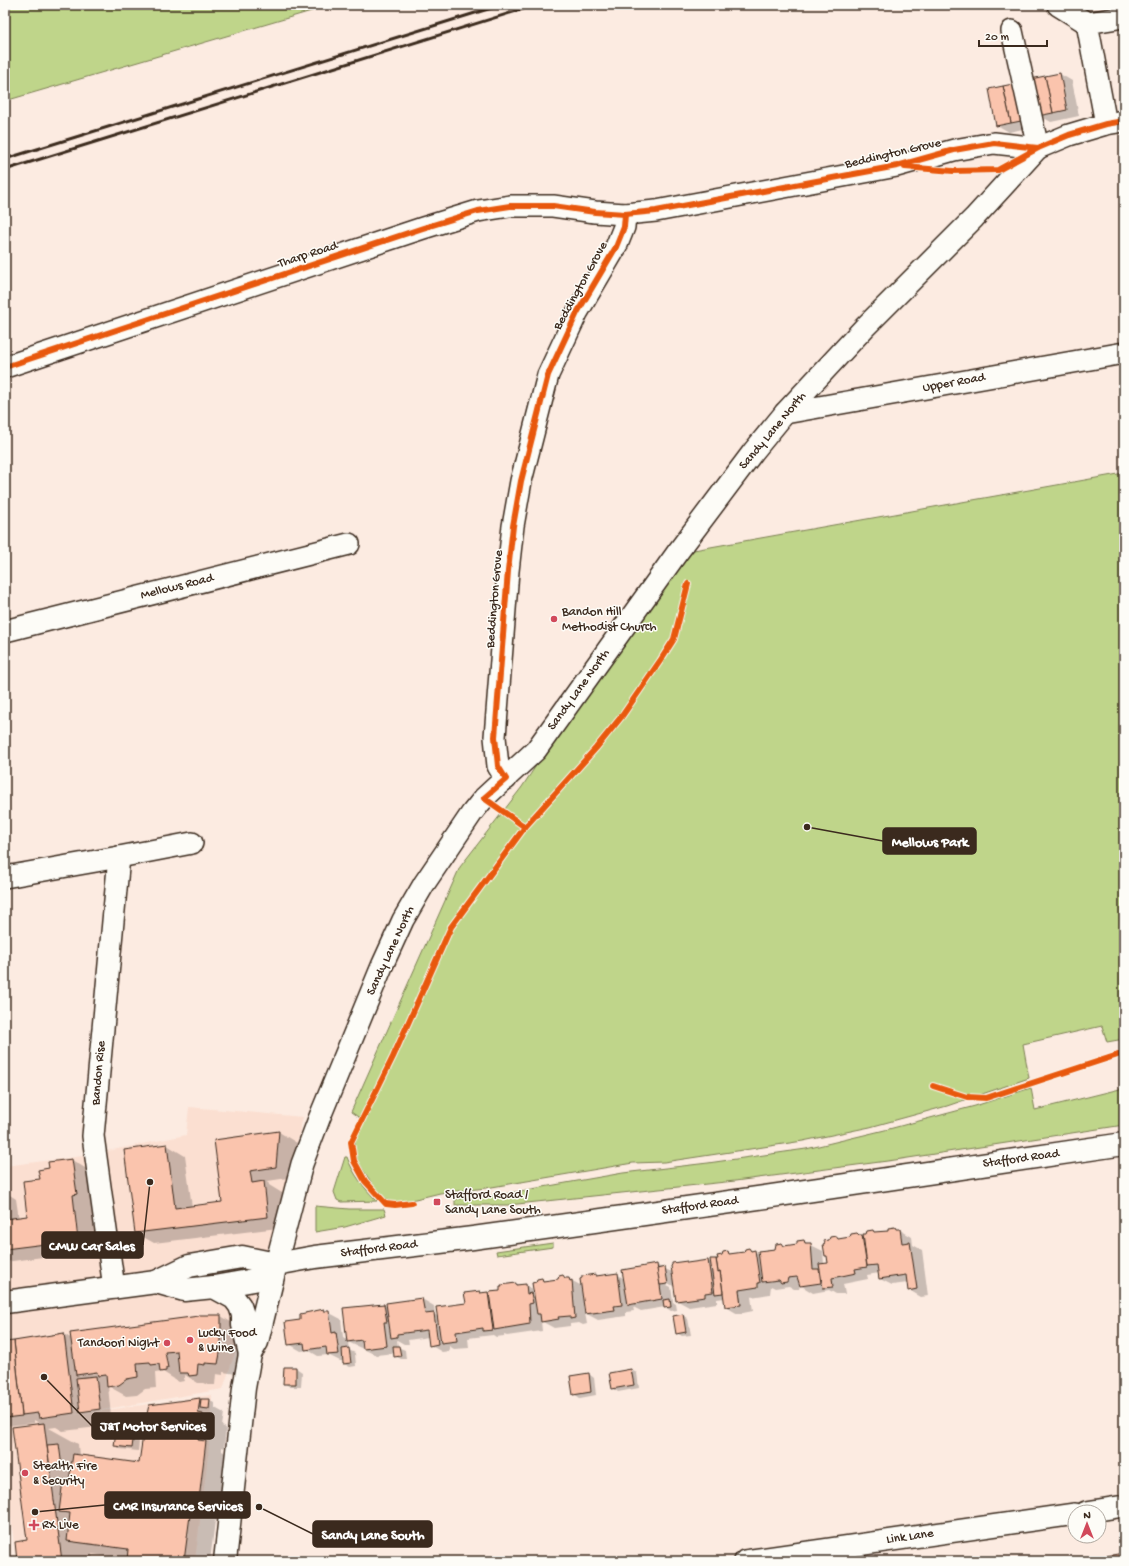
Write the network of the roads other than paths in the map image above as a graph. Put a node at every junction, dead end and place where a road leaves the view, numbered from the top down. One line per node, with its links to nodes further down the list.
1 (1058, 5): 3 (street)
2 (1124, 17): 3 (street)
3 (1087, 23): 5 (street)
4 (1012, 31): 6 (street)
5 (1115, 123): 6 (street, Sandy Lane North)
6 (1038, 148): 7 (street, Beddington Grove); 10 (street, Sandy Lane North)
7 (625, 214): 9 (street, Tharp Road); 13 (street, Beddington Grove)
8 (1124, 353): 10 (street, Upper Road)
9 (5, 367)
10 (785, 413): 13 (street, Sandy Lane North)
11 (349, 544): 12 (street, Mellows Road)
12 (5, 631)
13 (506, 779): 18 (street, Sandy Lane North)
14 (192, 843): 15 (street)
15 (119, 857): 16 (street); 21 (street, Bandon Rise)
16 (5, 877)
17 (1124, 1144): 18 (main road, Stafford Road)
18 (276, 1264): 19 (main road, Stafford Road); 20 (main road, Stafford Road); 23 (main road)
19 (156, 1282): 20 (main road, Stafford Road); 21 (main road, Stafford Road)
20 (214, 1287): 23 (main road)
21 (114, 1288): 22 (main road, Stafford Road)
22 (5, 1302)
23 (250, 1354): 27 (main road)
24 (1124, 1506): 25 (street)
25 (1107, 1509)
26 (1067, 1515): 28 (street, Link Lane)
27 (225, 1561)
28 (745, 1561)

